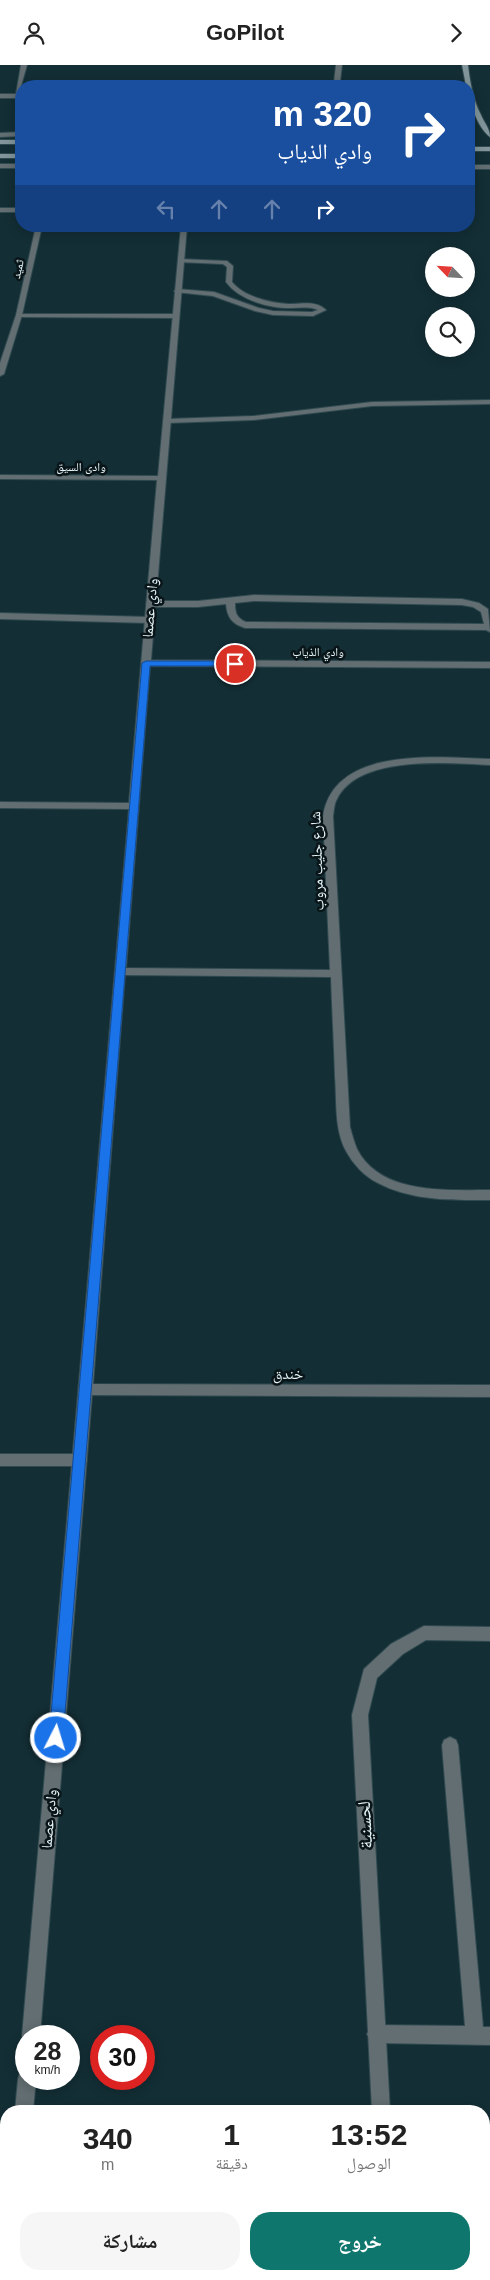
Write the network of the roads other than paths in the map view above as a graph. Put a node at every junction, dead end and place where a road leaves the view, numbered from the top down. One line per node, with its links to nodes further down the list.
1 (24, 65): 4 (street)
2 (339, 65): 5 (street)
3 (466, 65): 6 (street)
4 (22, 80)
5 (337, 80)
6 (468, 80)
7 (0, 96): 8 (street)
8 (15, 96)
9 (475, 112): 12 (street)
10 (0, 135): 11 (street)
11 (15, 135)
12 (490, 135)
13 (0, 142): 14 (street)
14 (15, 142)
15 (475, 142): 16 (street)
16 (490, 142)
17 (475, 149): 18 (street)
18 (490, 149)
19 (0, 156): 20 (street)
20 (15, 156)
21 (0, 166): 22 (street)
22 (15, 166)
23 (475, 167): 24 (street)
24 (490, 167)
25 (0, 210): 26 (street)
26 (15, 210)
27 (38, 232): 31 (street, ثميد)
28 (183, 232): 29 (street, وادي عصما)
29 (180, 261): 30 (street, وادي عصما); 30 (street)
30 (177, 291): 32 (street, وادي عصما)
31 (19, 315): 32 (street); 33 (street, ثميد)
32 (176, 317): 35 (street, وادي عصما)
33 (0, 375)
34 (490, 402): 35 (street)
35 (167, 421): 37 (street, وادي عصما)
36 (0, 477): 37 (street, وادى السيق)
37 (161, 478): 39 (street, وادي عصما)
38 (230, 600): 39 (street); 40 (street); 43 (street)
39 (150, 604): 42 (street, وادي عصما)
40 (488, 611): 43 (street)
41 (0, 616): 42 (street)
42 (149, 620): 44 (street, وادي عصما)
43 (490, 628)
44 (146, 663): 45 (street, وادي الذياب); 48 (street, وادي عصما)
45 (490, 665)
46 (490, 761): 50 (street, شارع جليب مروب)
47 (0, 805): 48 (street)
48 (134, 806): 49 (street, وادي عصما)
49 (120, 971): 50 (street); 52 (street, وادي عصما)
50 (336, 974): 51 (street, شارع جليب مروب)
51 (490, 1195)
52 (86, 1389): 53 (street, خندق); 55 (street, وادي عصما)
53 (490, 1391)
54 (0, 1460): 55 (street)
55 (80, 1460): 58 (street, وادي عصما)
56 (490, 1634): 59 (street, لحسنية)
57 (450, 1745): 60 (street)
58 (32, 2025)
59 (376, 2033): 60 (street); 63 (street, لحسنية)
60 (483, 2036)
61 (26, 2090): 62 (street)
62 (25, 2105)
63 (381, 2105)

